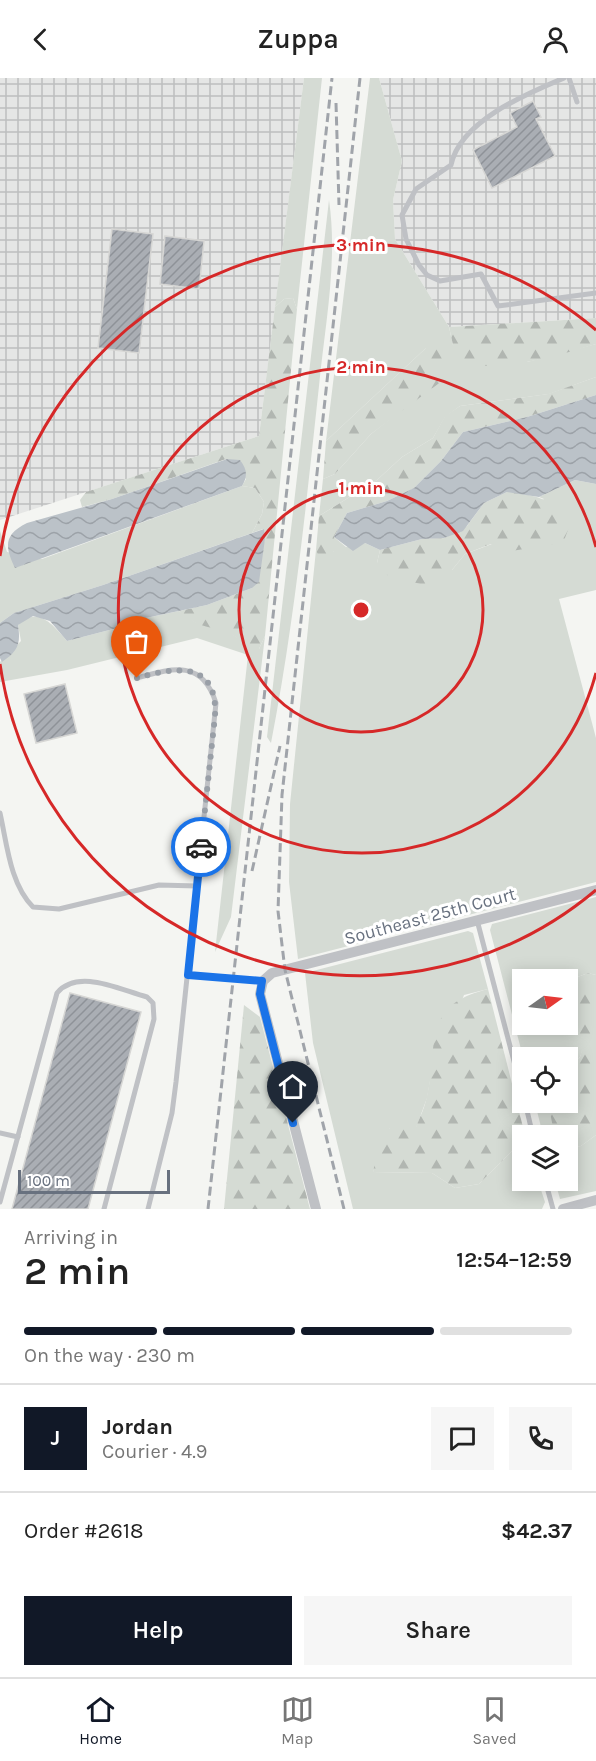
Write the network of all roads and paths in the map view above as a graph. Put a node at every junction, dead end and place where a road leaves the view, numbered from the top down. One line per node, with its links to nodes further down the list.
1 (564, 78): 4 (lane)
2 (569, 78): 3 (lane)
3 (577, 102)
4 (596, 293)
5 (137, 678): 7 (lane)
6 (0, 813): 7 (lane)
7 (197, 886): 10 (lane)
8 (596, 890): 9 (street, Southeast 25th Court)
9 (477, 920): 11 (street, Southeast 25th Court); 12 (lane)
10 (188, 975): 11 (lane); 19 (lane)
11 (262, 981): 20 (street)
12 (512, 1054)
13 (0, 1133): 14 (lane)
14 (18, 1137): 17 (lane); 18 (lane)
15 (548, 1191): 21 (lane)
16 (596, 1200): 22 (street)
17 (0, 1202)
18 (104, 1209)
19 (148, 1209)
20 (316, 1209)
21 (553, 1209)
22 (562, 1209)

